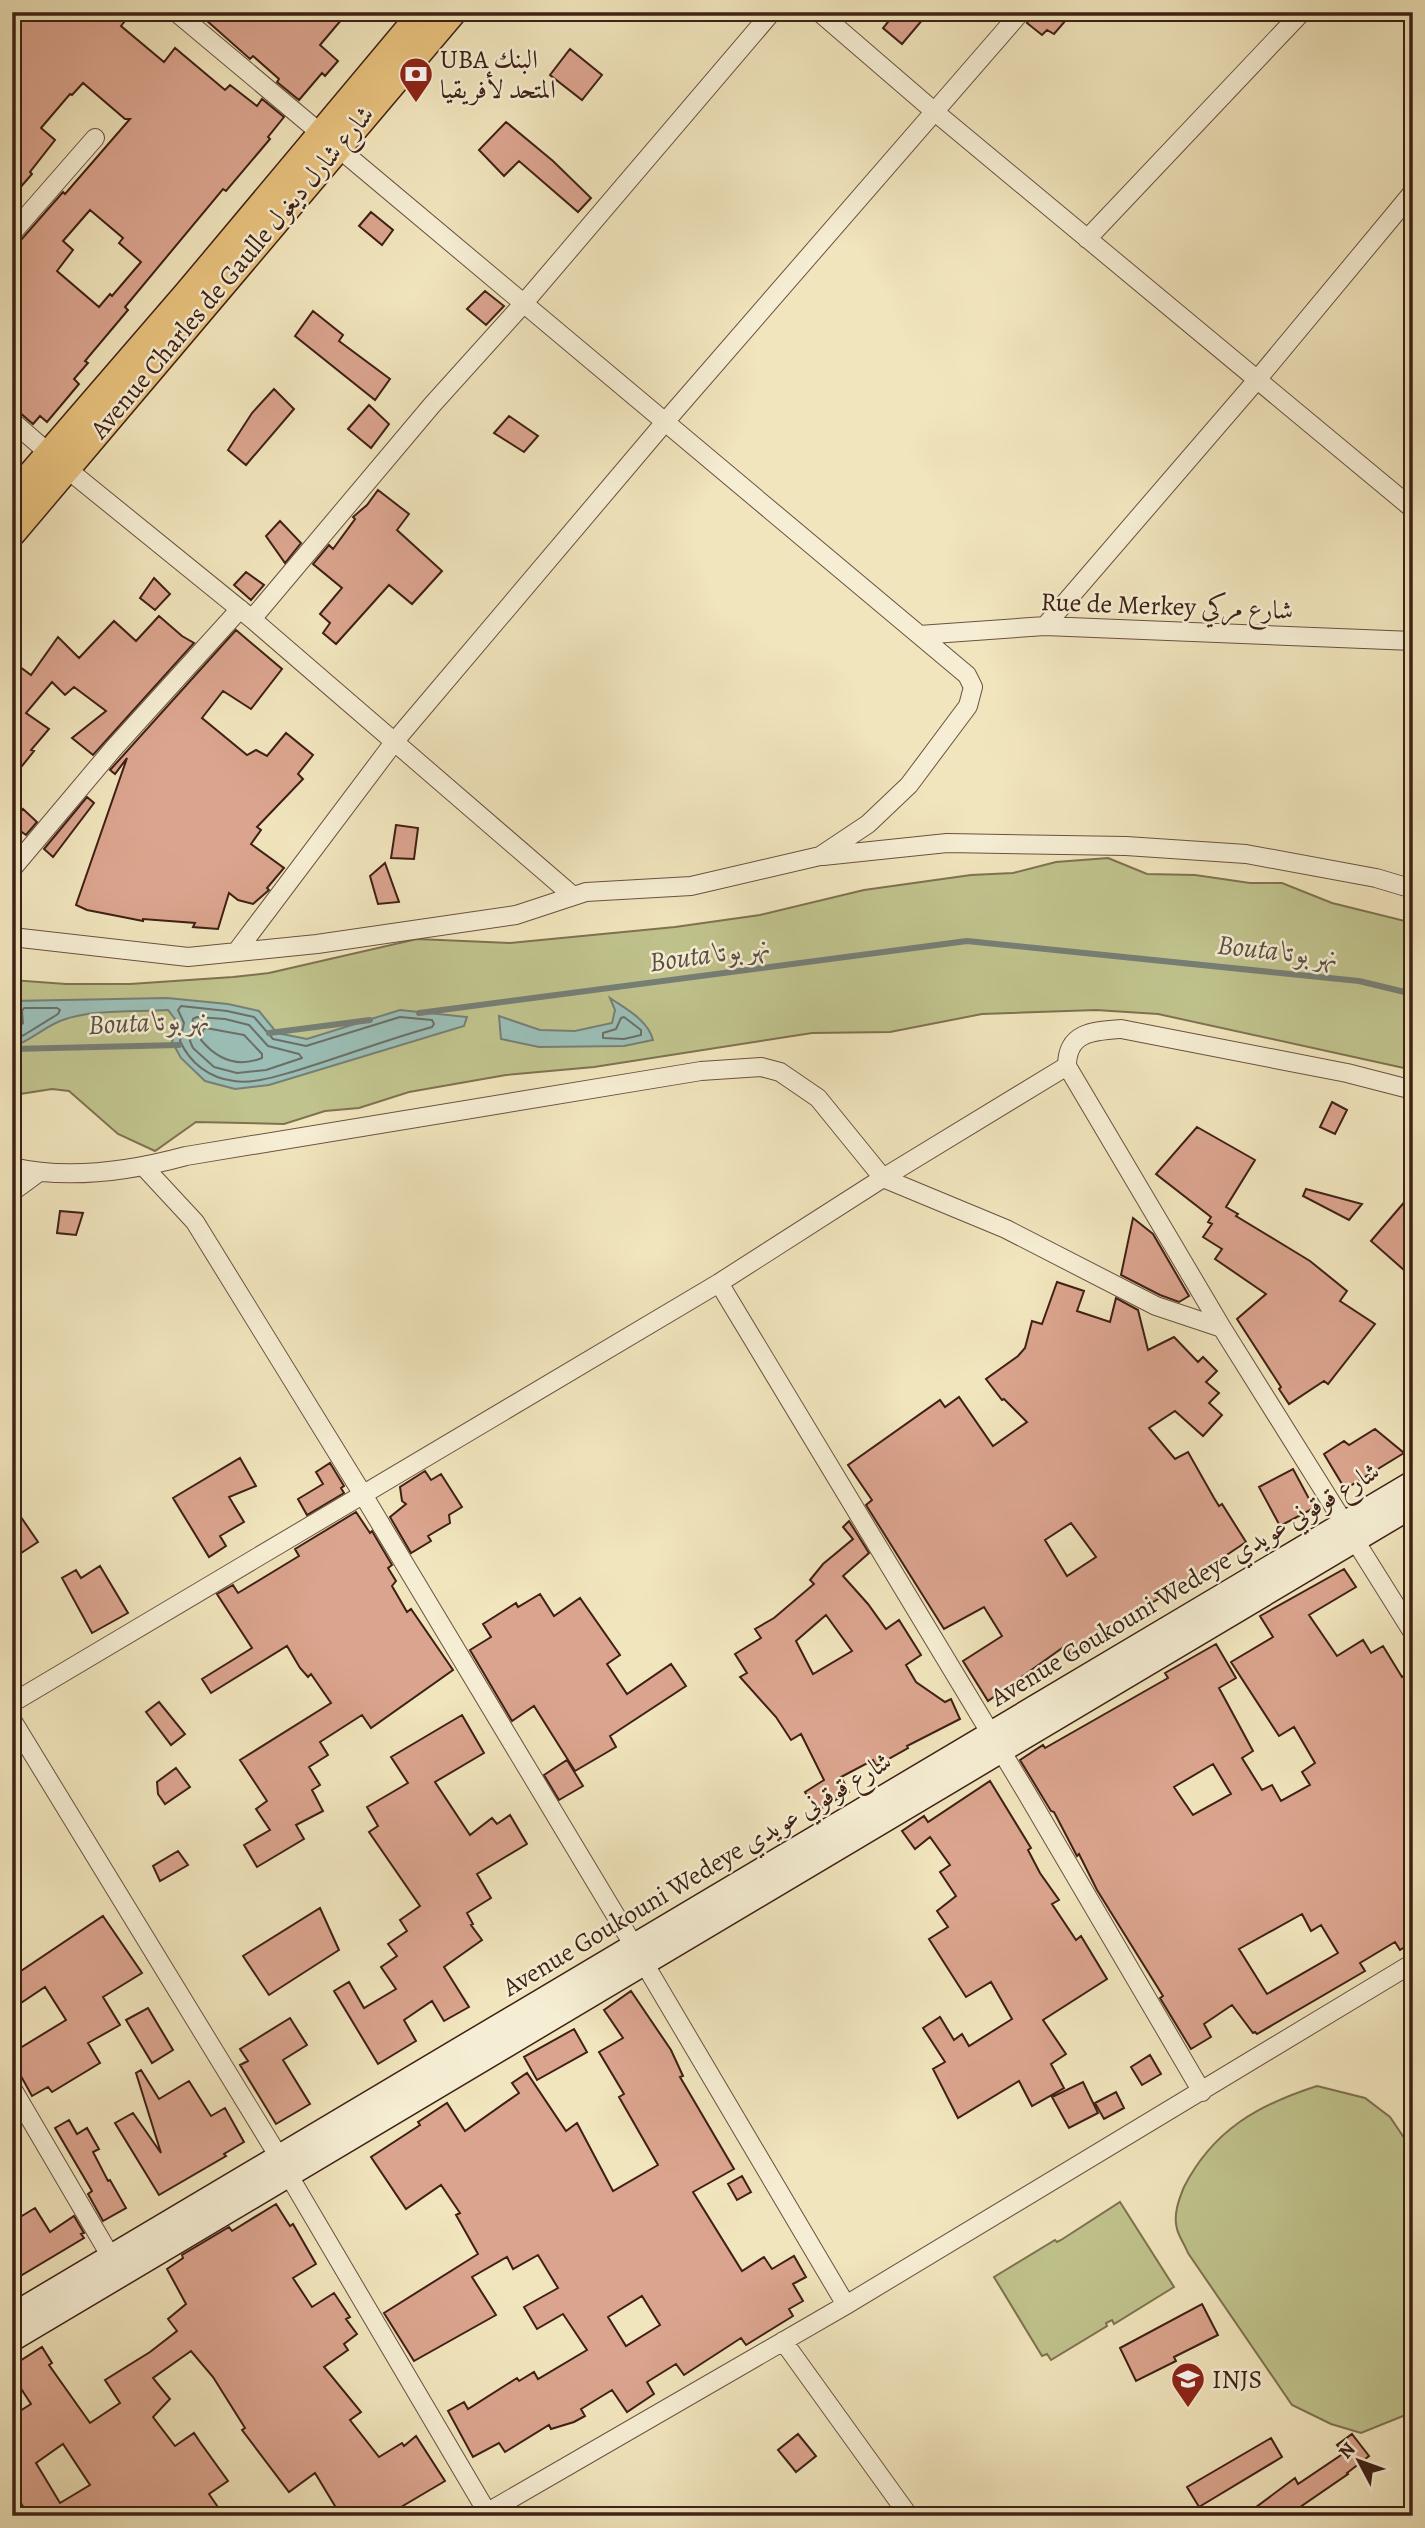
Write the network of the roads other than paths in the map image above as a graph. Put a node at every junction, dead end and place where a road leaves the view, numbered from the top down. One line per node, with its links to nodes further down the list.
1 (176, 12): 10 (street)
2 (424, 12): 10 (main road, Avenue Charles de Gaulle شارع شارل ديغول)
3 (452, 12): 10 (main road, Avenue Charles de Gaulle شارع شارل ديغول)
4 (772, 12): 14 (street)
5 (819, 12): 8 (street)
6 (1021, 12): 8 (street)
7 (1302, 12): 13 (street)
8 (935, 112): 13 (street); 17 (street)
9 (95, 138): 12 (street)
10 (329, 141): 14 (street); 18 (main road, Avenue Charles de Gaulle شارع شارل ديغول)
11 (1413, 192): 15 (street)
12 (12, 233)
13 (1087, 239): 15 (street)
14 (524, 303): 17 (street); 22 (street)
15 (1256, 381): 20 (street); 23 (street)
16 (12, 421): 18 (street)
17 (665, 422): 24 (street); 26 (street)
18 (58, 461): 19 (main road, Avenue Charles de Gaulle شارع شارل ديغول); 21 (main road, Avenue Charles de Gaulle شارع شارل ديغول); 22 (street)
19 (12, 498)
20 (1413, 509)
21 (12, 532)
22 (246, 614): 26 (street); 28 (street)
23 (1045, 626): 24 (street, Rue de Merkey شارع مركي); 25 (street, Rue de Merkey شارع مركي)
24 (919, 635): 27 (street)
25 (1413, 641)
26 (395, 741): 30 (street); 32 (street)
27 (820, 856): 29 (street); 30 (street)
28 (12, 869)
29 (1413, 889)
30 (572, 895): 32 (street)
31 (12, 937): 32 (street)
32 (237, 951)
33 (1067, 1066): 34 (street); 38 (street); 41 (street)
34 (1413, 1090)
35 (12, 1167): 37 (street)
36 (144, 1167): 37 (street); 38 (street); 43 (street)
37 (38, 1173): 39 (street)
38 (883, 1178): 40 (street); 41 (street)
39 (12, 1192)
40 (719, 1283): 43 (street); 49 (street)
41 (1222, 1328): 45 (street)
42 (1413, 1483): 45 (street, Avenue Goukouni Wedeye شارع قوقوني عويدي)
43 (362, 1493): 47 (street); 50 (street)
44 (1413, 1506): 45 (street, Avenue Goukouni Wedeye شارع قوقوني عويدي)
45 (1350, 1531): 46 (street); 49 (street, Avenue Goukouni Wedeye شارع قوقوني عويدي)
46 (1413, 1633)
47 (12, 1703)
48 (12, 1720): 54 (street)
49 (996, 1742): 50 (street, Avenue Goukouni Wedeye شارع قوقوني عويدي); 53 (street)
50 (639, 1955): 54 (street, Avenue Goukouni Wedeye شارع قوقوني عويدي); 56 (street)
51 (1413, 1963): 53 (street)
52 (12, 2088): 55 (street)
53 (1202, 2092): 56 (street)
54 (284, 2166): 55 (street, Avenue Goukouni Wedeye شارع قوقوني عويدي); 58 (street, Avenue Goukouni Wedeye شارع قوقوني عويدي); 60 (street)
55 (111, 2257): 57 (street, Avenue Goukouni Wedeye شارع قوقوني عويدي)
56 (846, 2305): 59 (street)
57 (12, 2316)
58 (12, 2339)
59 (783, 2341): 60 (street); 61 (street)
60 (484, 2514)
61 (909, 2516)

